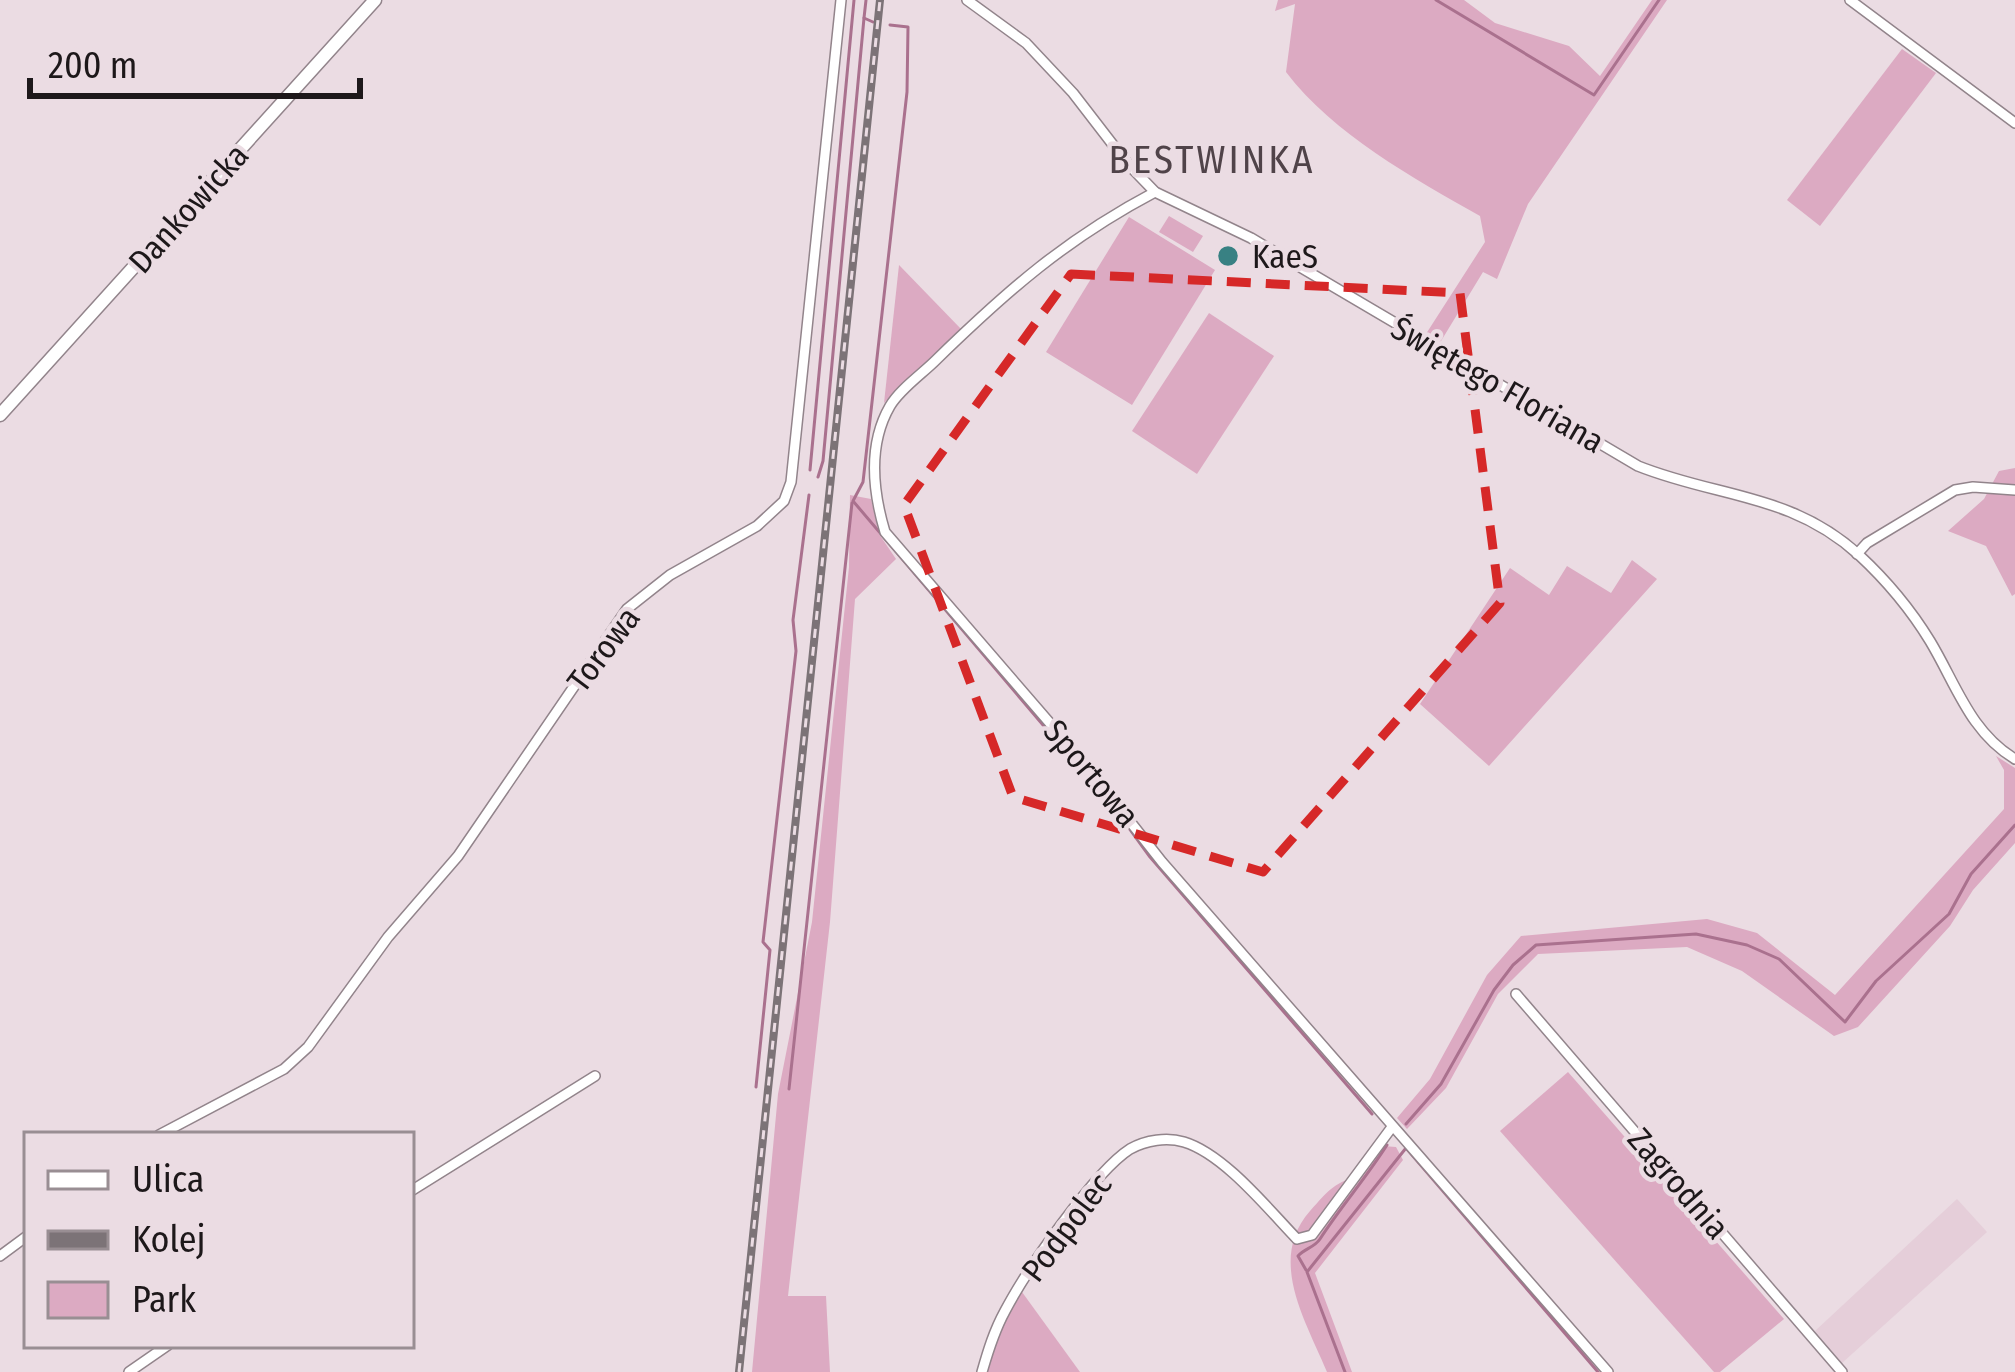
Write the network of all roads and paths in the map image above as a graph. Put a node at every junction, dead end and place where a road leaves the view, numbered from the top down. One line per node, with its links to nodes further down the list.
1 (375, 0): 7 (street, Dankowicka)
2 (841, 0): 14 (street, Torowa)
3 (967, 0): 6 (street, Świętego Floriana)
4 (1850, 0): 5 (street)
5 (2015, 123)
6 (1156, 192): 9 (street, Świętego Floriana); 13 (street, Sportowa)
7 (0, 415)
8 (2015, 490): 9 (street)
9 (1857, 554): 10 (street, Świętego Floriana)
10 (2015, 759)
11 (1516, 994): 20 (street, Zagrodnia)
12 (595, 1076): 15 (street)
13 (1392, 1127): 18 (street, Podpolec); 19 (street, Sportowa)
14 (165, 1132)
15 (414, 1189)
16 (164, 1348): 17 (street)
17 (130, 1372)
18 (982, 1372)
19 (1608, 1372)
20 (1842, 1372)

